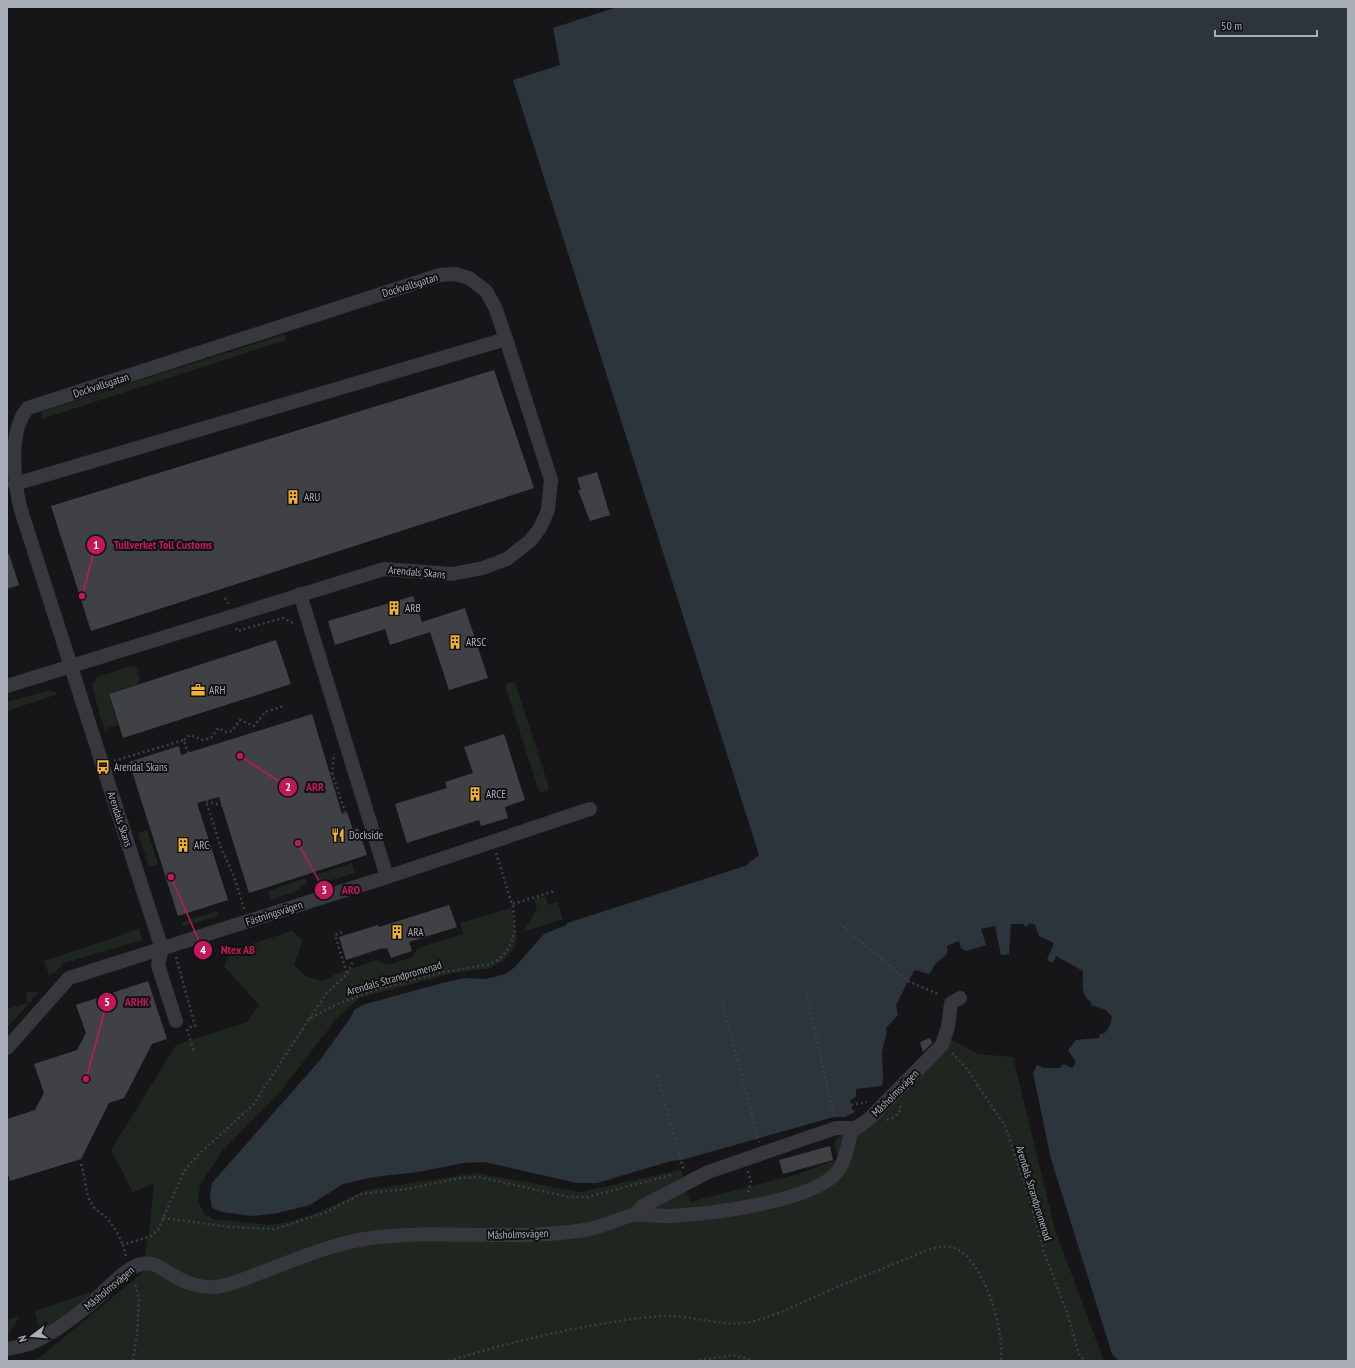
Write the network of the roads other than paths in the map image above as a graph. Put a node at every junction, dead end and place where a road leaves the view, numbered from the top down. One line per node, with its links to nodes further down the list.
1 (506, 339): 2 (street); 2 (street, Dockvallsgatan); 3 (street, Arendals Skans)
2 (15, 484): 4 (street, Dockvallsgatan)
3 (300, 594): 4 (street, Arendals Skans); 7 (street)
4 (71, 666): 5 (street, Arendals Skans); 8 (street, Arendals Skans)
5 (7, 686)
6 (590, 809): 7 (street, Fästningsvägen)
7 (387, 877): 8 (street, Fästningsvägen)
8 (162, 949): 10 (street); 11 (street, Fästningsvägen)
9 (955, 1001): 12 (street, Måsholmsvägen)
10 (181, 1027)
11 (7, 1048)
12 (853, 1128): 13 (street); 13 (street, Måsholmsvägen)
13 (635, 1215): 14 (street, Måsholmsvägen)
14 (7, 1349)

